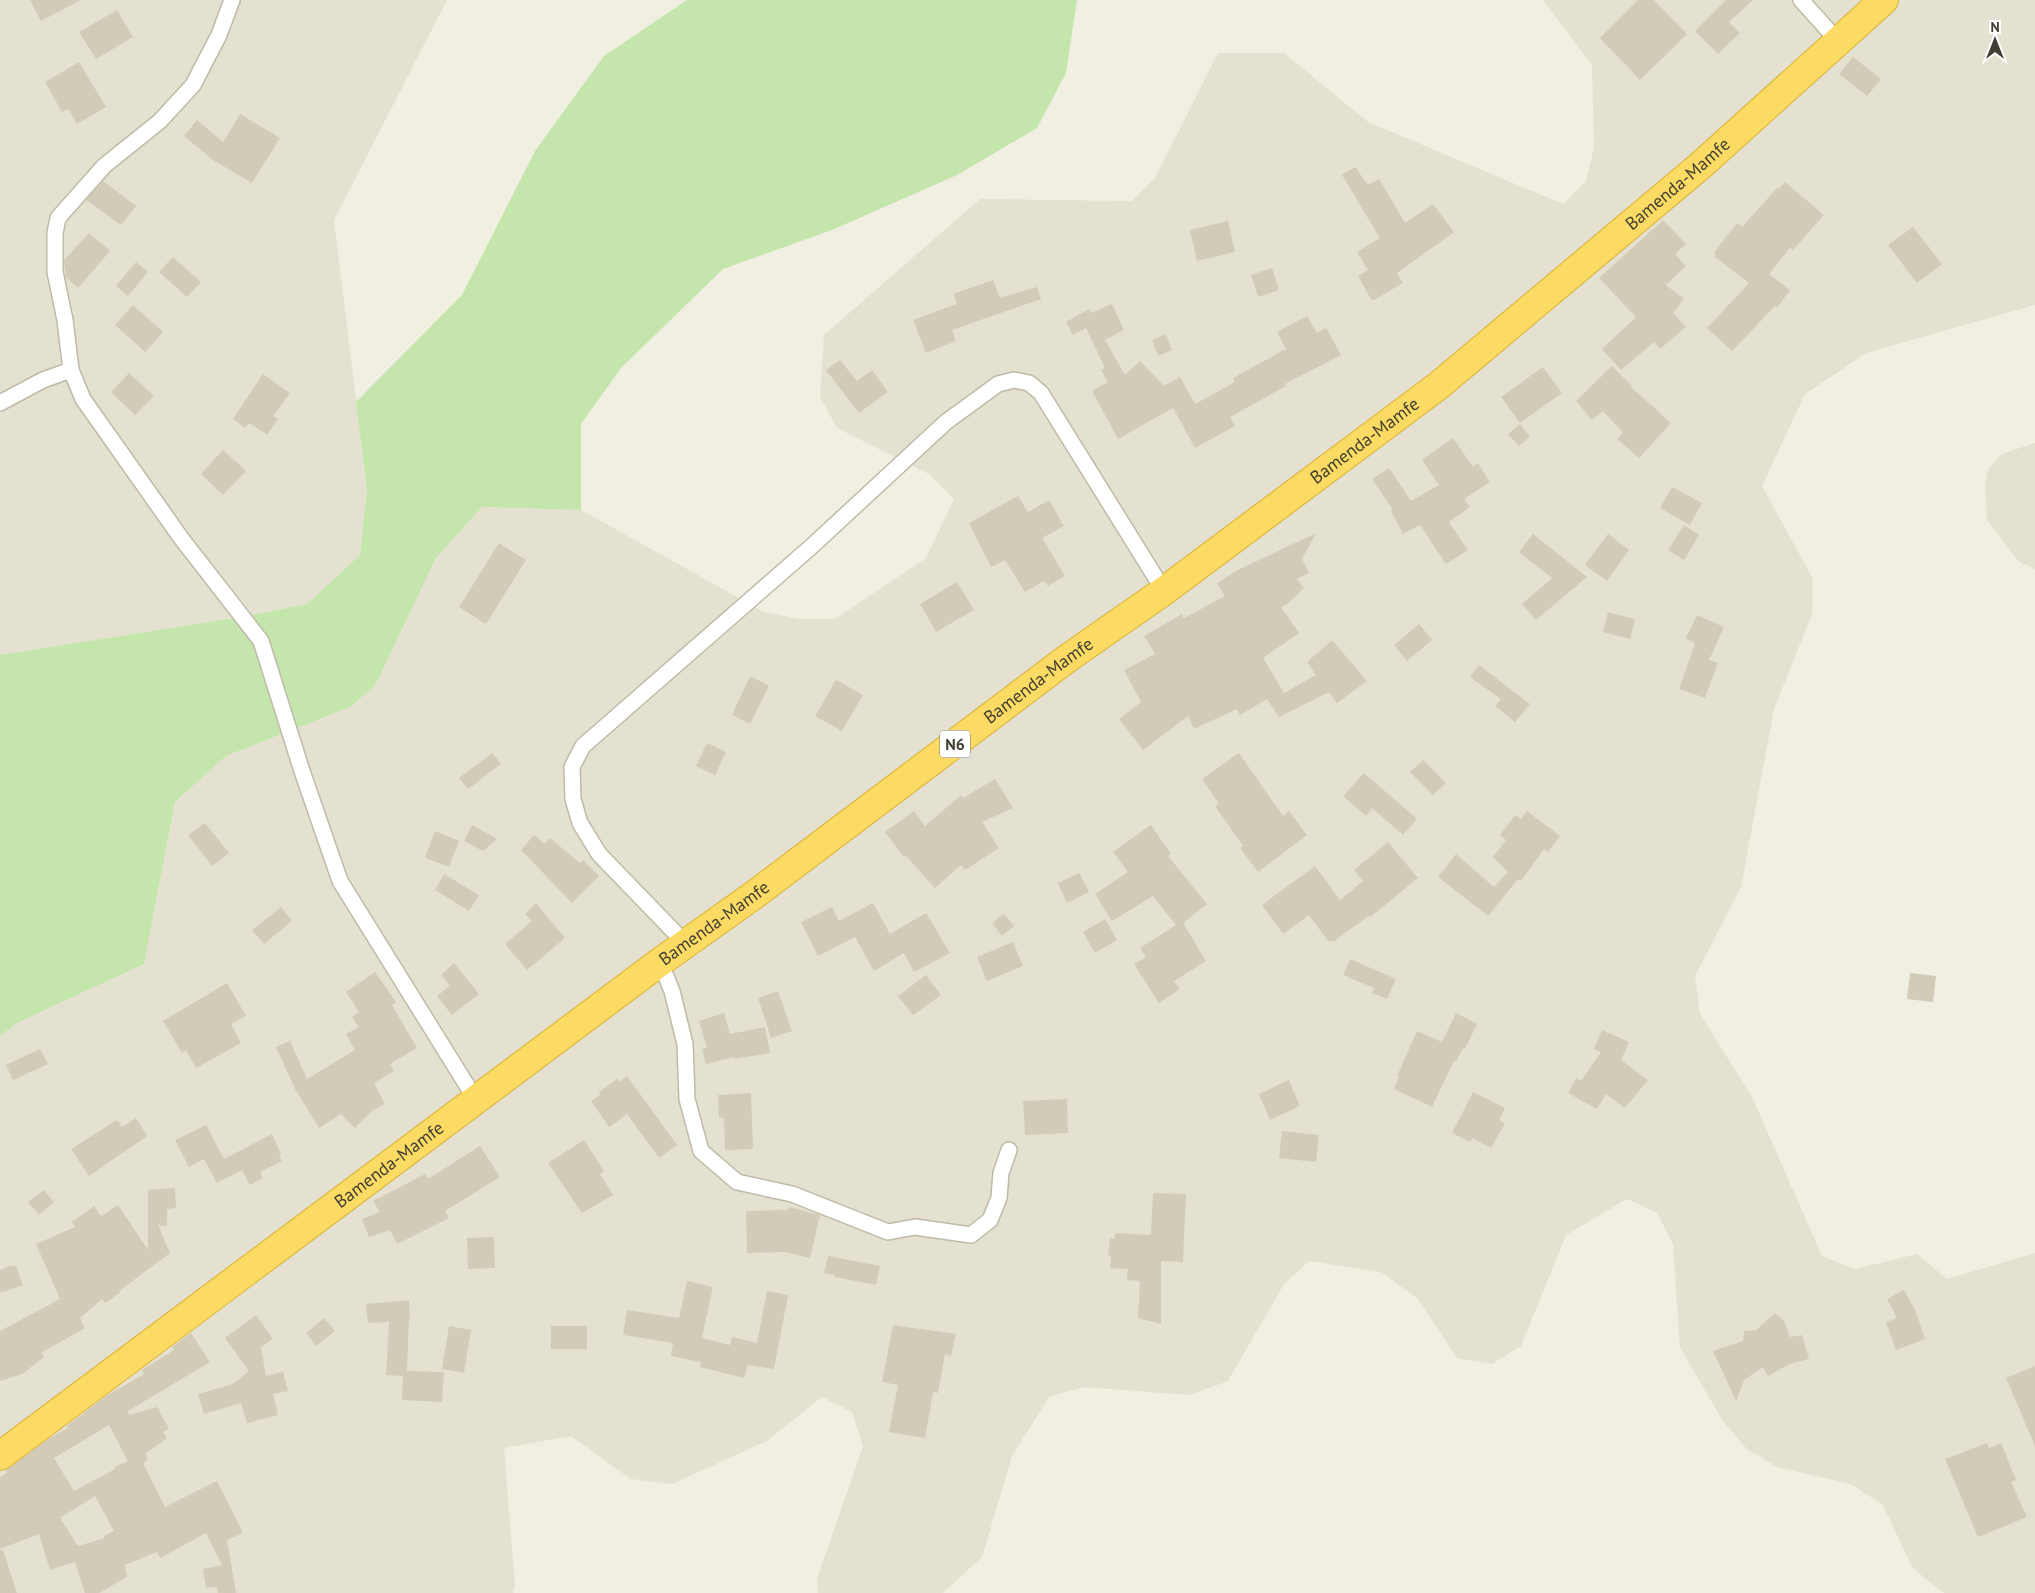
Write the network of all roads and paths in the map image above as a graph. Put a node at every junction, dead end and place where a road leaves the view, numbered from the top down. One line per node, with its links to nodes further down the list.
1 (232, 0): 5 (street)
2 (1801, 0): 4 (street)
3 (1884, 0): 4 (highway, Bamenda-Mamfe / N6)
4 (1837, 40): 7 (highway, Bamenda-Mamfe / N6)
5 (72, 370): 6 (street); 10 (street)
6 (0, 403)
7 (1164, 591): 8 (highway, Bamenda-Mamfe / N6); 8 (street)
8 (686, 944): 9 (highway, Bamenda-Mamfe / N6)
9 (660, 962): 10 (highway, Bamenda-Mamfe / N6); 11 (street)
10 (476, 1100): 12 (highway, Bamenda-Mamfe / N6)
11 (1010, 1150)
12 (0, 1456)

